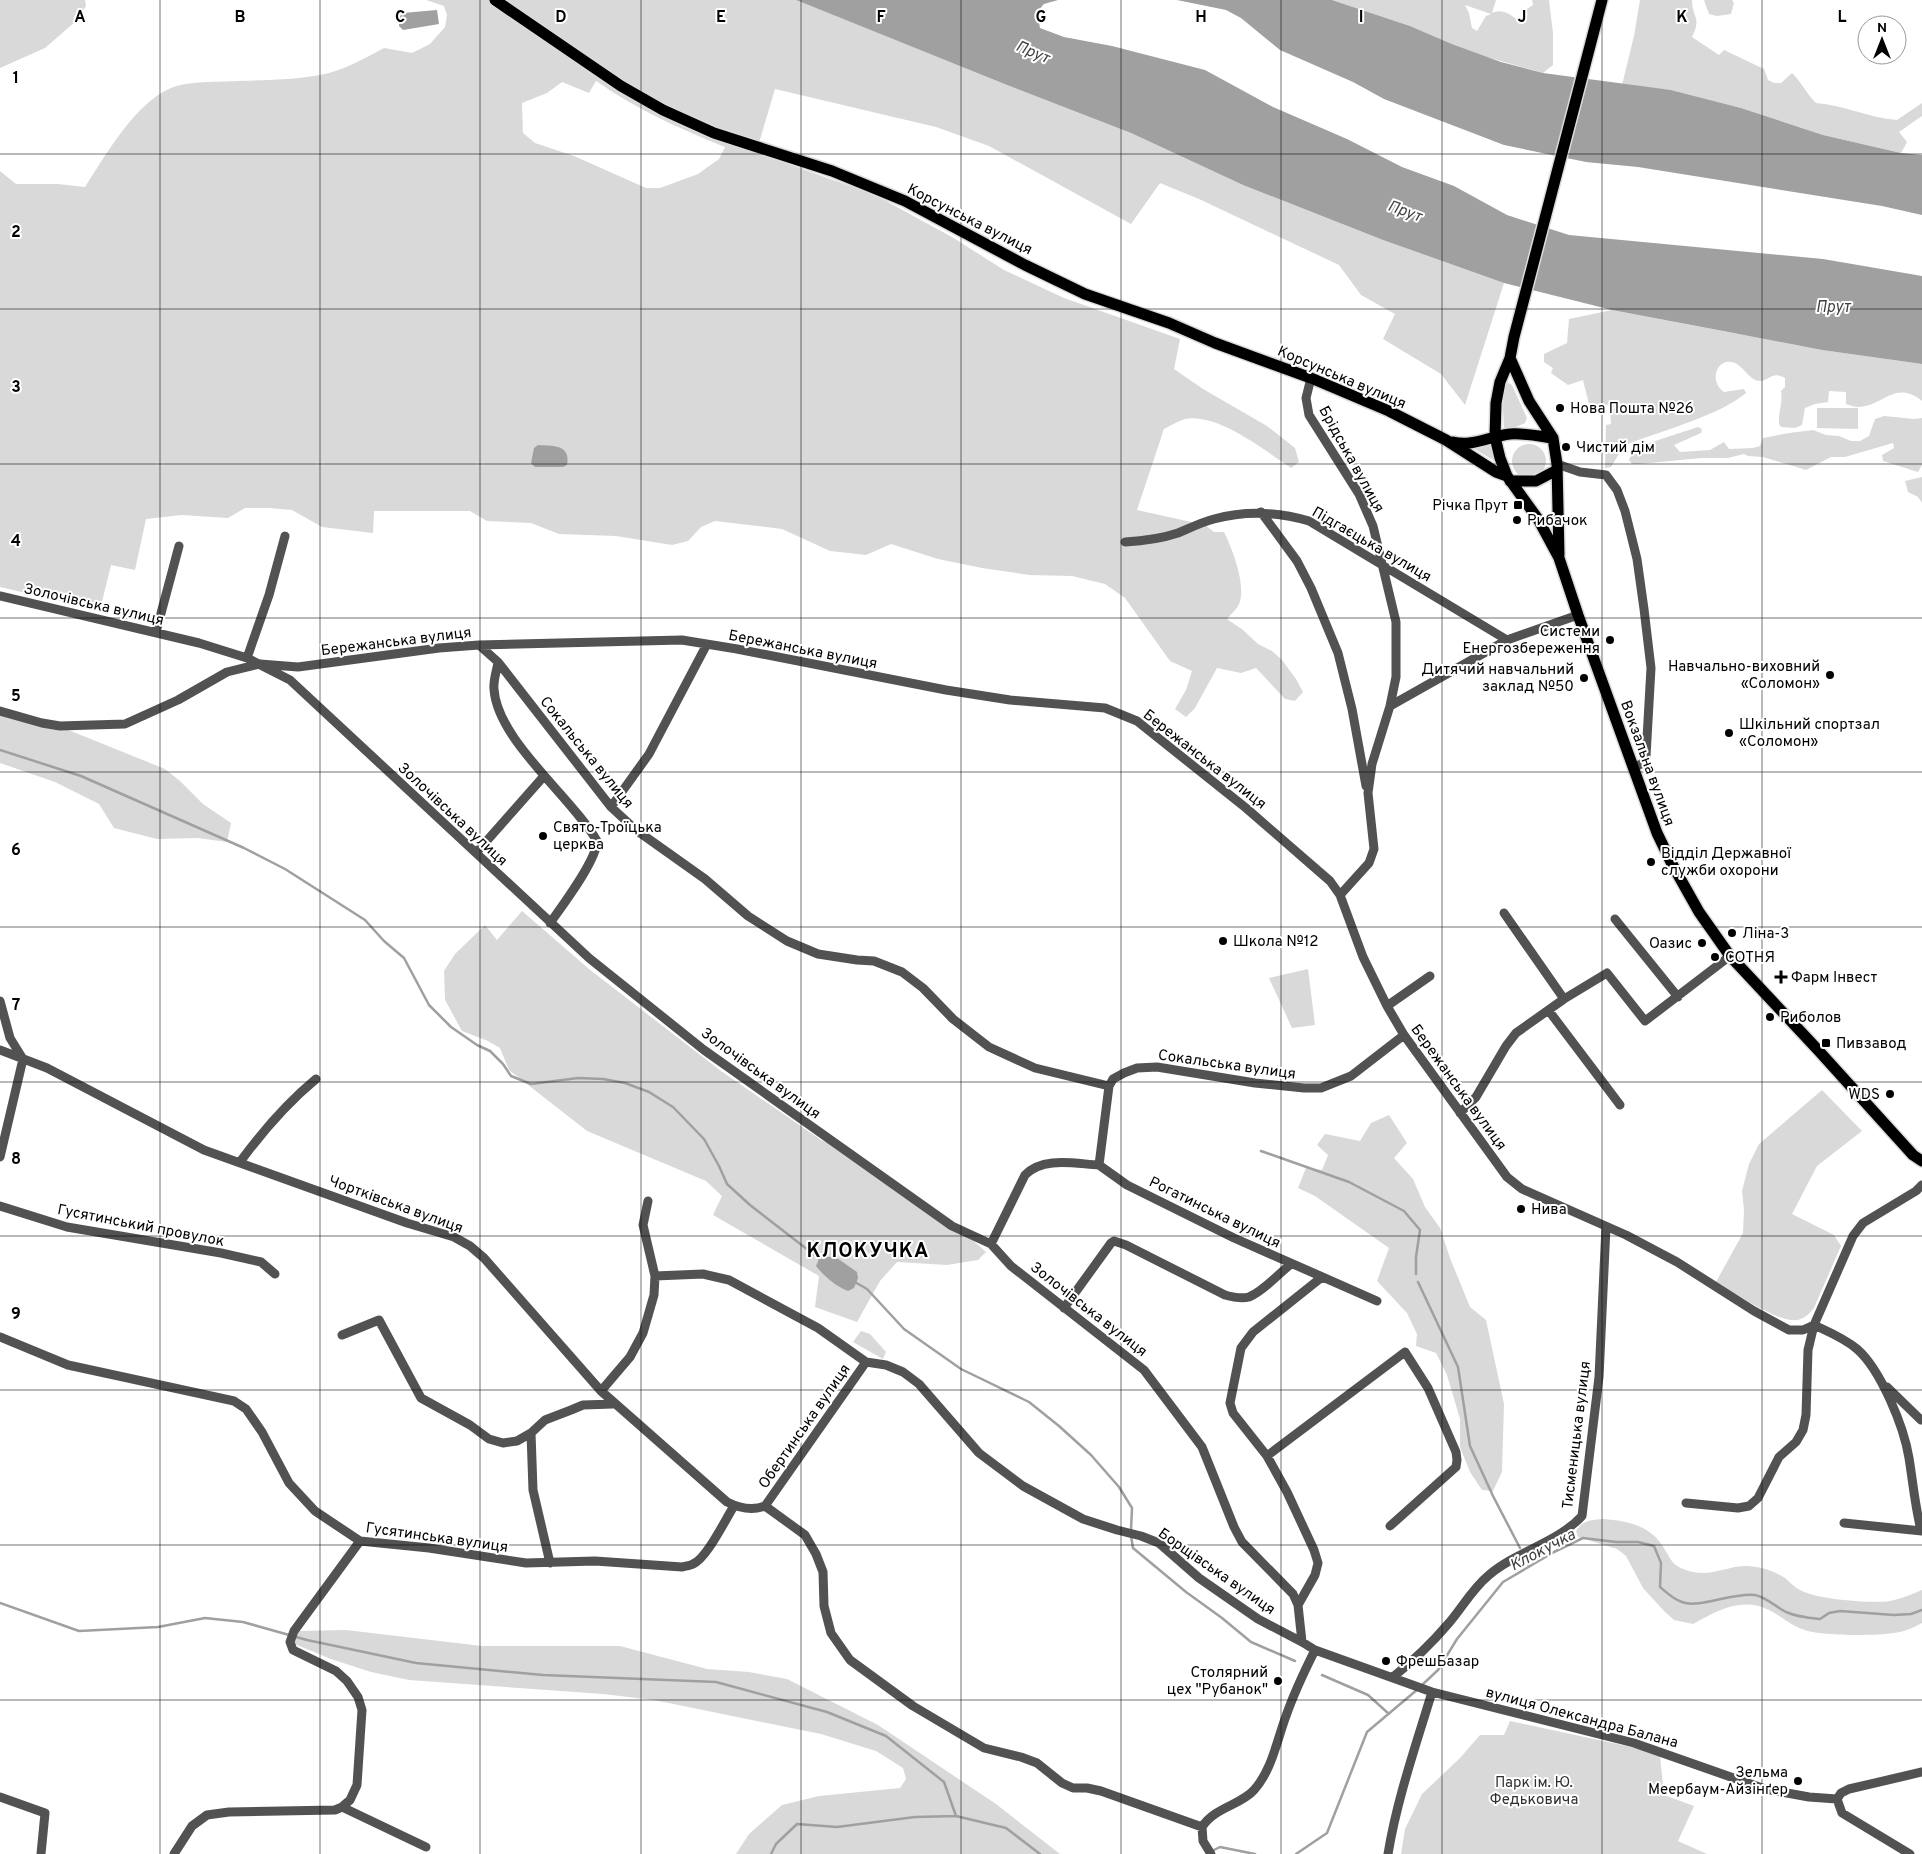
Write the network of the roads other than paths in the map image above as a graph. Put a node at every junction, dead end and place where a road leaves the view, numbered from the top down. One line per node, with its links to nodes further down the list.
1 (495, 0): 4 (main road, Корсунська вулиця)
2 (1602, 0): 3 (main road)
3 (1510, 358): 5 (main road); 6 (main road)
4 (1312, 378): 7 (main road, Корсунська вулиця); 15 (street, Брідська вулиця)
5 (1495, 437): 6 (main road, Корсунська вулиця); 7 (main road, Корсунська вулиця); 9 (main road)
6 (1553, 438): 8 (main road, Вокзальна вулиця)
7 (1446, 440): 9 (main road, Корсунська вулиця)
8 (1557, 467): 9 (main road); 14 (main road, Вокзальна вулиця); 27 (street)
9 (1508, 479): 14 (main road, Вокзальна вулиця)
10 (1262, 512): 12 (street, Підгаєцька вулиця); 15 (street, Підгаєцька вулиця); 29 (street)
11 (285, 536): 22 (street)
12 (1125, 542)
13 (179, 546): 18 (street)
14 (1559, 558): 17 (main road, Вокзальна вулиця)
15 (1383, 565): 19 (street, Підгаєцька вулиця); 25 (street, Брідська вулиця)
16 (0, 596): 18 (street, Золочівська вулиця)
17 (1578, 615): 19 (street); 27 (main road, Вокзальна вулиця)
18 (156, 632): 22 (street, Золочівська вулиця)
19 (1507, 640): 25 (street)
20 (707, 644): 21 (street, Бережанська вулиця); 30 (street); 32 (street, Бережанська вулиця)
21 (479, 645): 23 (street, Сокальська вулиця); 24 (street, Бережанська вулиця)
22 (247, 658): 24 (street, Золочівська вулиця)
23 (498, 662): 28 (street); 30 (street, Сокальська вулиця)
24 (260, 664): 26 (street, Бережанська вулиця); 31 (street, Золочівська вулиця)
25 (1390, 706): 29 (street, Брідська вулиця)
26 (0, 711)
27 (1633, 768): 36 (main road, Вокзальна вулиця)
28 (544, 776): 31 (street); 35 (street)
29 (1368, 793): 32 (street, Брідська вулиця)
30 (611, 808): 47 (street, Сокальська вулиця)
31 (476, 853): 35 (street, Золочівська вулиця)
32 (1340, 895): 41 (street, Бережанська вулиця)
33 (1504, 913): 39 (street)
34 (1615, 919): 38 (street)
35 (550, 922): 58 (street, Золочівська вулиця)
36 (1730, 956): 38 (street); 51 (main road, Вокзальна вулиця)
37 (1430, 976): 41 (street)
38 (1678, 997): 39 (street)
39 (1564, 999): 42 (street)
40 (0, 1001): 45 (street)
41 (1387, 1006): 43 (street, Бережанська вулиця)
42 (1549, 1011): 48 (street); 49 (street)
43 (1404, 1035): 47 (street, Сокальська вулиця); 49 (street, Бережанська вулиця)
44 (0, 1050): 45 (street, Чортківська вулиця)
45 (23, 1059): 50 (street); 52 (street, Чортківська вулиця)
46 (316, 1079): 52 (street)
47 (1109, 1086): 53 (street)
48 (1620, 1106)
49 (1460, 1113): 57 (street, Бережанська вулиця)
50 (0, 1157)
51 (1922, 1161)
52 (240, 1162): 70 (street, Чортківська вулиця)
53 (1099, 1165): 58 (street); 59 (street, Рогатинська вулиця)
54 (1922, 1185): 65 (street)
55 (648, 1201): 61 (street)
56 (0, 1206): 60 (street, Гусятинський провулок)
57 (1606, 1227): 65 (street, Бережанська вулиця); 86 (street, Тисменицька вулиця)
58 (991, 1244): 64 (street, Золочівська вулиця)
59 (1290, 1264): 62 (street, Рогатинська вулиця); 64 (street)
60 (275, 1274)
61 (655, 1276): 68 (street, Борщівська вулиця); 70 (street)
62 (1322, 1277): 63 (street, Рогатинська вулиця); 74 (street)
63 (1377, 1301)
64 (1064, 1308): 83 (street, Золочівська вулиця)
65 (1814, 1325): 69 (street); 75 (street)
66 (342, 1334): 73 (street)
67 (0, 1337): 81 (street, Гусятинська вулиця)
68 (866, 1362): 77 (street, Обертинська вулиця); 84 (street, Борщівська вулиця)
69 (1879, 1377): 72 (street); 80 (street)
70 (601, 1391): 71 (street, Чортківська вулиця)
71 (613, 1404): 73 (street); 76 (street, Чортківська вулиця)
72 (1922, 1420)
73 (531, 1432): 82 (street)
74 (1267, 1456): 79 (street); 83 (street)
75 (1686, 1503)
76 (734, 1506): 77 (street, Обертинська вулиця); 82 (street, Гусятинська вулиця)
77 (765, 1506): 92 (street, Обертинська вулиця)
78 (1844, 1523): 80 (street)
79 (1390, 1526)
80 (1921, 1530)
81 (360, 1541): 82 (street, Гусятинська вулиця); 91 (street)
82 (550, 1563)
83 (1298, 1605): 84 (street, Золочівська вулиця)
84 (1302, 1642): 85 (street)
85 (1315, 1650): 86 (street); 92 (street)
86 (1393, 1677): 87 (street, вулиця Олександра Балана)
87 (1432, 1692): 90 (street, вулиця Олександра Балана); 97 (street)
88 (1922, 1772): 90 (street)
89 (0, 1797): 95 (street)
90 (1837, 1799): 98 (street)
91 (342, 1807): 93 (street); 96 (street)
92 (1202, 1827): 94 (street)
93 (426, 1847)
94 (1209, 1851)
95 (41, 1854)
96 (174, 1854)
97 (1388, 1854)
98 (1910, 1854)

